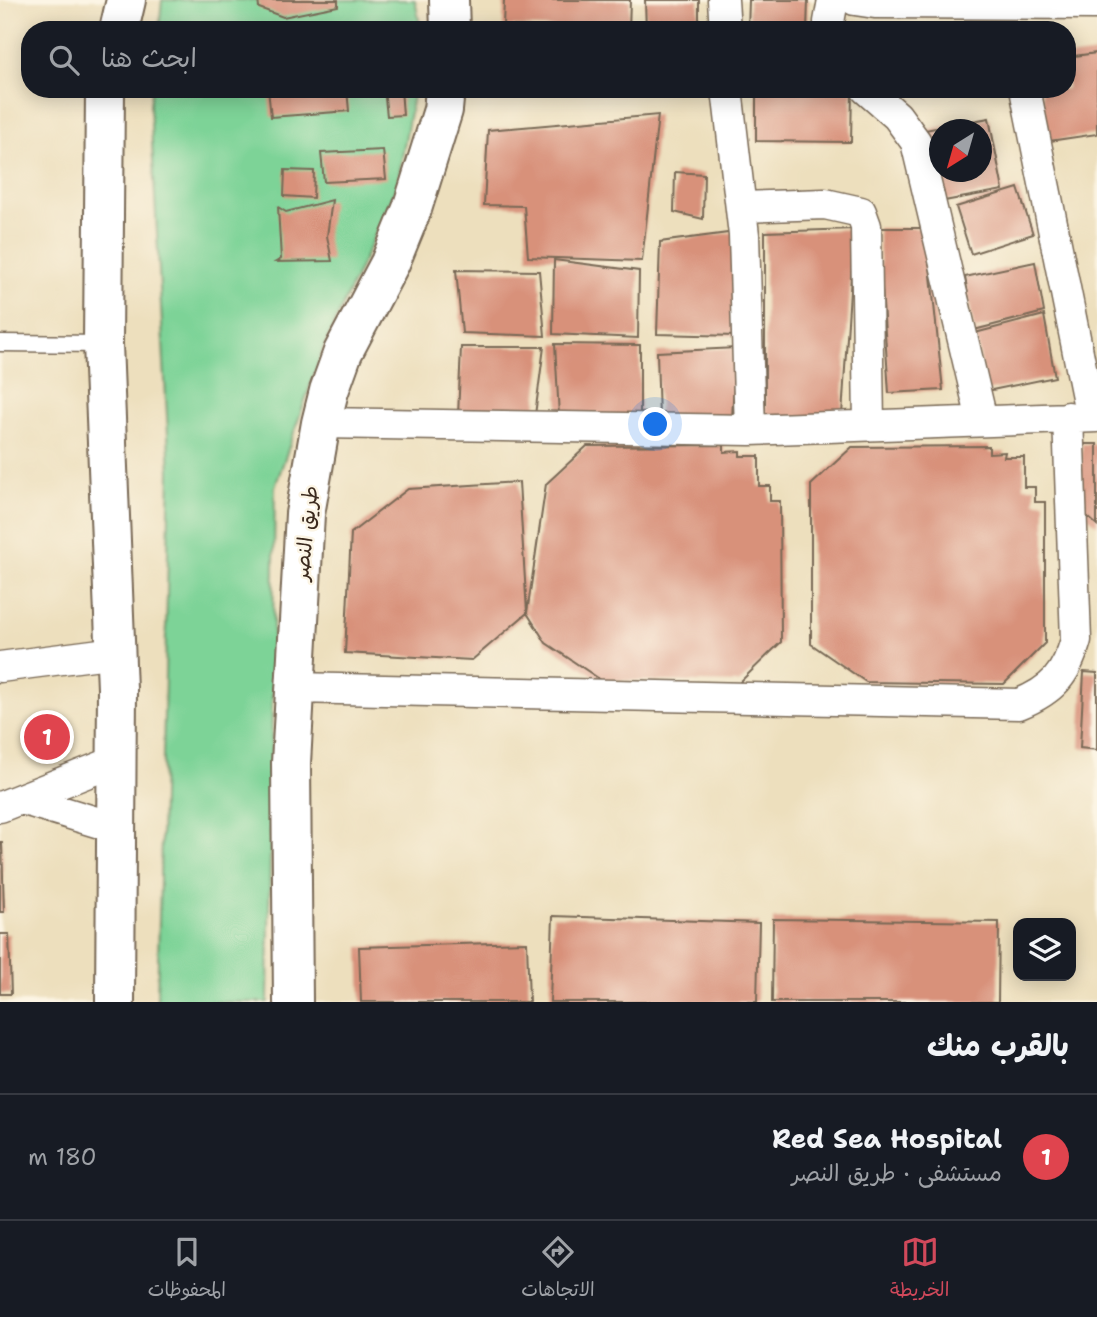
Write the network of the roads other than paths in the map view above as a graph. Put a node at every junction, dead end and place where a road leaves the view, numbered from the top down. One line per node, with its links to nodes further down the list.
1 (126, 0): 8 (main road)
2 (449, 0): 9 (main road)
3 (723, 0): 10 (street)
4 (834, 0): 11 (street)
5 (855, 0): 7 (street)
6 (1097, 4): 7 (street)
7 (1011, 17)
8 (120, 21)
9 (450, 21)
10 (724, 21)
11 (829, 21)
12 (105, 98): 19 (main road)
13 (444, 98): 22 (main road, طريق النصر)
14 (728, 98): 17 (street)
15 (876, 98): 21 (street)
16 (1027, 98): 20 (street)
17 (741, 207): 23 (street); 24 (street)
18 (0, 343): 19 (lane)
19 (103, 344): 25 (main road)
20 (1085, 417): 21 (street); 27 (street)
21 (982, 420): 23 (street)
22 (321, 423): 24 (street); 27 (main road, طريق النصر)
23 (869, 425): 24 (street)
24 (750, 430)
25 (116, 652): 26 (street); 28 (main road)
26 (0, 667)
27 (295, 688): 32 (main road, طريق النصر)
28 (116, 761): 29 (street); 30 (main road)
29 (10, 803): 30 (street)
30 (116, 828): 31 (main road)
31 (116, 1002)
32 (293, 1002)

